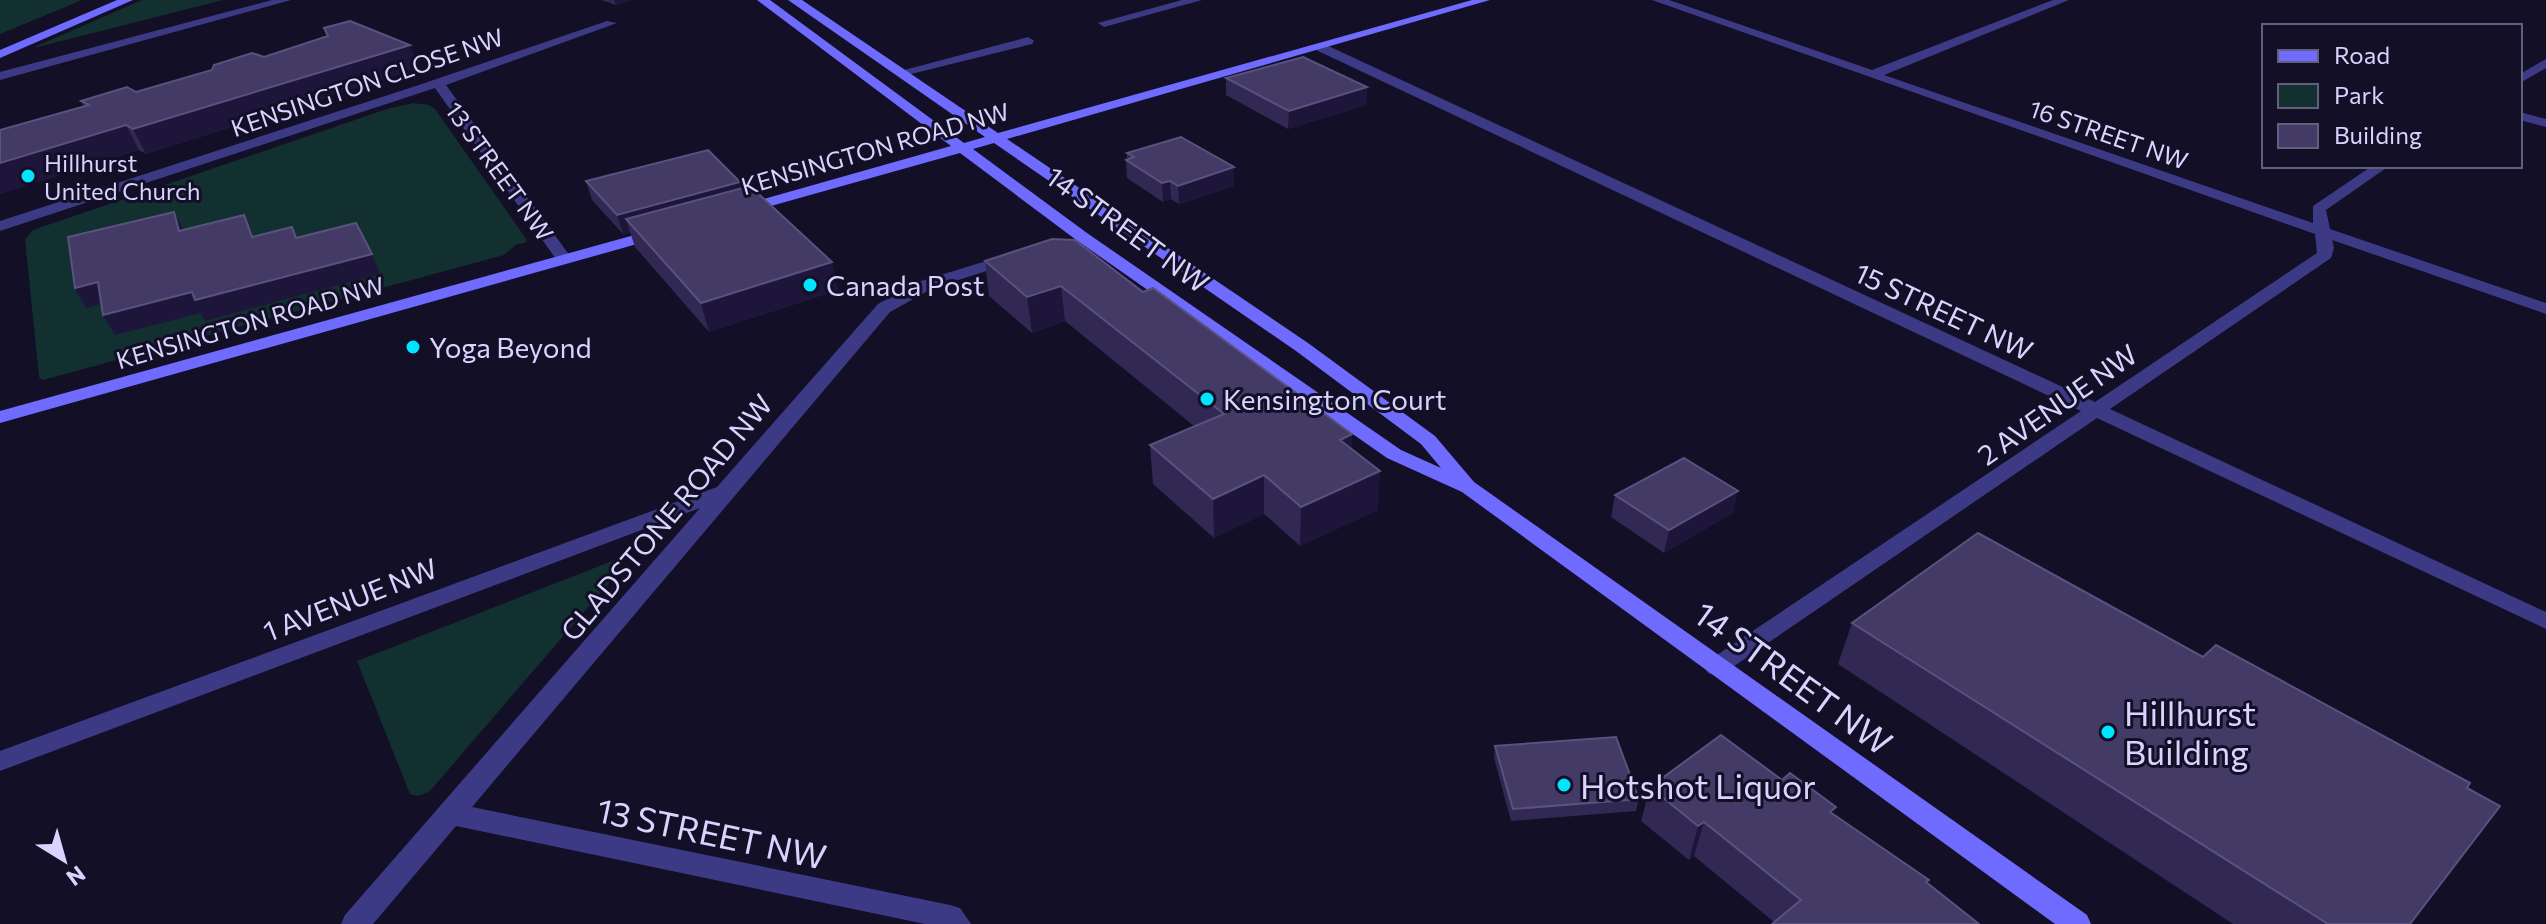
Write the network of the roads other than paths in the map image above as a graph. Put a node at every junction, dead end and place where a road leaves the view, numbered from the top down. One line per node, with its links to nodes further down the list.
1 (95, 0): 13 (main road)
2 (127, 0): 16 (main road)
3 (238, 0): 17 (street)
4 (285, 0): 21 (street)
5 (763, 0): 27 (main road, 14 STREET NW)
6 (794, 0): 19 (main road, 14 STREET NW)
7 (1196, 0): 12 (street)
8 (1484, 0): 15 (main road, KENSINGTON ROAD NW)
9 (1658, 0): 20 (street, 16 STREET NW)
10 (2063, 0): 20 (street)
11 (611, 23): 23 (street, KENSINGTON CLOSE NW)
12 (1104, 23)
13 (0, 40)
14 (1028, 41): 19 (street)
15 (1320, 47): 26 (main road, KENSINGTON ROAD NW); 38 (street, 15 STREET NW)
16 (0, 54)
17 (0, 62)
18 (2546, 63): 22 (street)
19 (903, 72): 26 (main road, 14 STREET NW)
20 (1872, 75): 32 (street, 16 STREET NW)
21 (0, 76)
22 (2522, 78)
23 (437, 82): 30 (street, KENSINGTON CLOSE NW); 36 (street, 13 STREET NW)
24 (2522, 117): 25 (street)
25 (2546, 123)
26 (999, 138): 27 (main road, KENSINGTON ROAD NW); 40 (main road, 14 STREET NW)
27 (962, 149): 29 (main road, KENSINGTON ROAD NW); 33 (main road, 14 STREET NW)
28 (2379, 168): 32 (street, 2 AVENUE NW)
29 (729, 213)
30 (0, 226)
31 (672, 229): 36 (main road, KENSINGTON ROAD NW)
32 (2323, 232): 37 (street, 16 STREET NW); 38 (street, 2 AVENUE NW)
33 (1081, 236): 34 (street); 40 (main road, 14 STREET NW)
34 (1051, 245)
35 (1027, 253): 41 (street, GLADSTONE ROAD NW)
36 (564, 259): 39 (main road, KENSINGTON ROAD NW)
37 (2546, 309)
38 (2096, 411): 42 (street, 15 STREET NW); 43 (street, 2 AVENUE NW)
39 (0, 417)
40 (1469, 488): 43 (main road, 14 STREET NW)
41 (721, 492): 44 (street, 1 AVENUE NW); 45 (street, GLADSTONE ROAD NW)
42 (2546, 621)
43 (1716, 667): 48 (main road, 14 STREET NW)
44 (0, 761)
45 (451, 814): 46 (street, GLADSTONE ROAD NW); 47 (street, 13 STREET NW)
46 (355, 924)
47 (957, 924)
48 (2077, 924)

